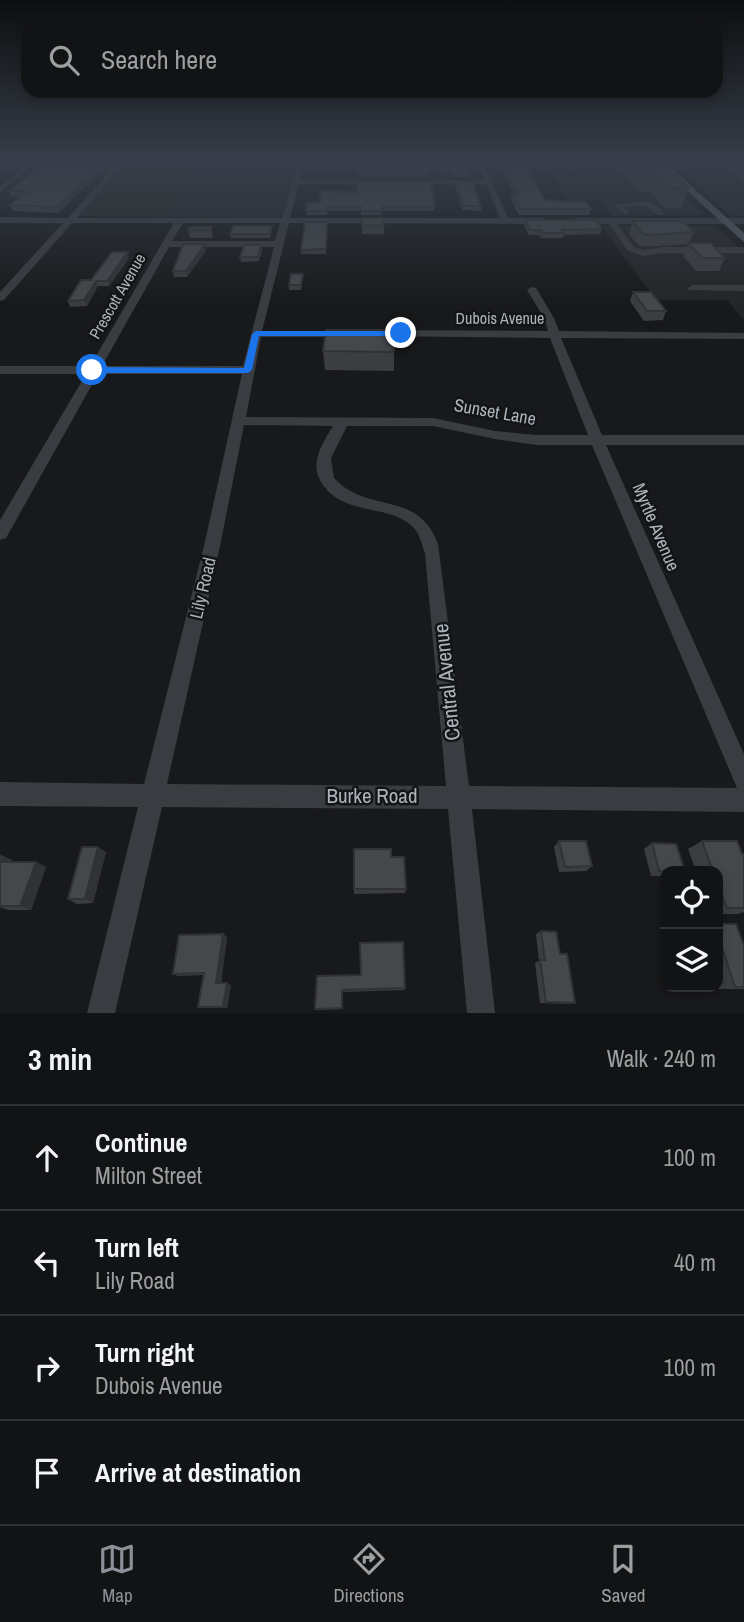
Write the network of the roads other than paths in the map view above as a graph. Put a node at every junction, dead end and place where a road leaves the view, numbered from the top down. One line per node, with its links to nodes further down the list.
1 (79, 209): 10 (street)
2 (288, 209): 12 (street, Lily Road)
3 (500, 209): 13 (street)
4 (622, 209): 7 (street)
5 (656, 209): 8 (street)
6 (711, 209): 17 (main road)
7 (625, 213)
8 (660, 213)
9 (0, 220): 10 (street)
10 (69, 220): 11 (street); 26 (street)
11 (180, 220): 12 (street); 20 (street, Prescott Avenue)
12 (285, 221): 13 (street); 21 (street, Lily Road)
13 (505, 221): 14 (street)
14 (558, 221)
15 (571, 221): 16 (street)
16 (611, 221): 17 (street); 22 (street)
17 (724, 221): 18 (street); 19 (main road)
18 (744, 221)
19 (744, 239)
20 (165, 244): 21 (street); 31 (street, Prescott Avenue)
21 (278, 244): 27 (street, Lily Road)
22 (744, 250)
23 (693, 288): 24 (street)
24 (744, 288)
25 (532, 290): 28 (street, Myrtle Avenue)
26 (0, 298)
27 (256, 334): 28 (street, Dubois Avenue); 32 (street, Lily Road)
28 (555, 334): 29 (street, Dubois Avenue); 35 (street, Myrtle Avenue)
29 (744, 336)
30 (0, 370): 31 (street)
31 (92, 370): 32 (street); 37 (street, Prescott Avenue)
32 (248, 370): 33 (street, Lily Road)
33 (239, 421): 34 (street, Sunset Lane); 40 (street, Lily Road)
34 (342, 422): 35 (street, Sunset Lane); 41 (street, Central Avenue)
35 (598, 440): 36 (street, Sunset Lane); 38 (street, Myrtle Avenue)
36 (744, 440)
37 (0, 534)
38 (744, 780)
39 (0, 794): 40 (street, Burke Road)
40 (153, 795): 41 (street, Burke Road); 43 (street, Lily Road)
41 (459, 797): 42 (street, Burke Road); 44 (street, Central Avenue)
42 (744, 800)
43 (102, 1013)
44 (481, 1013)

